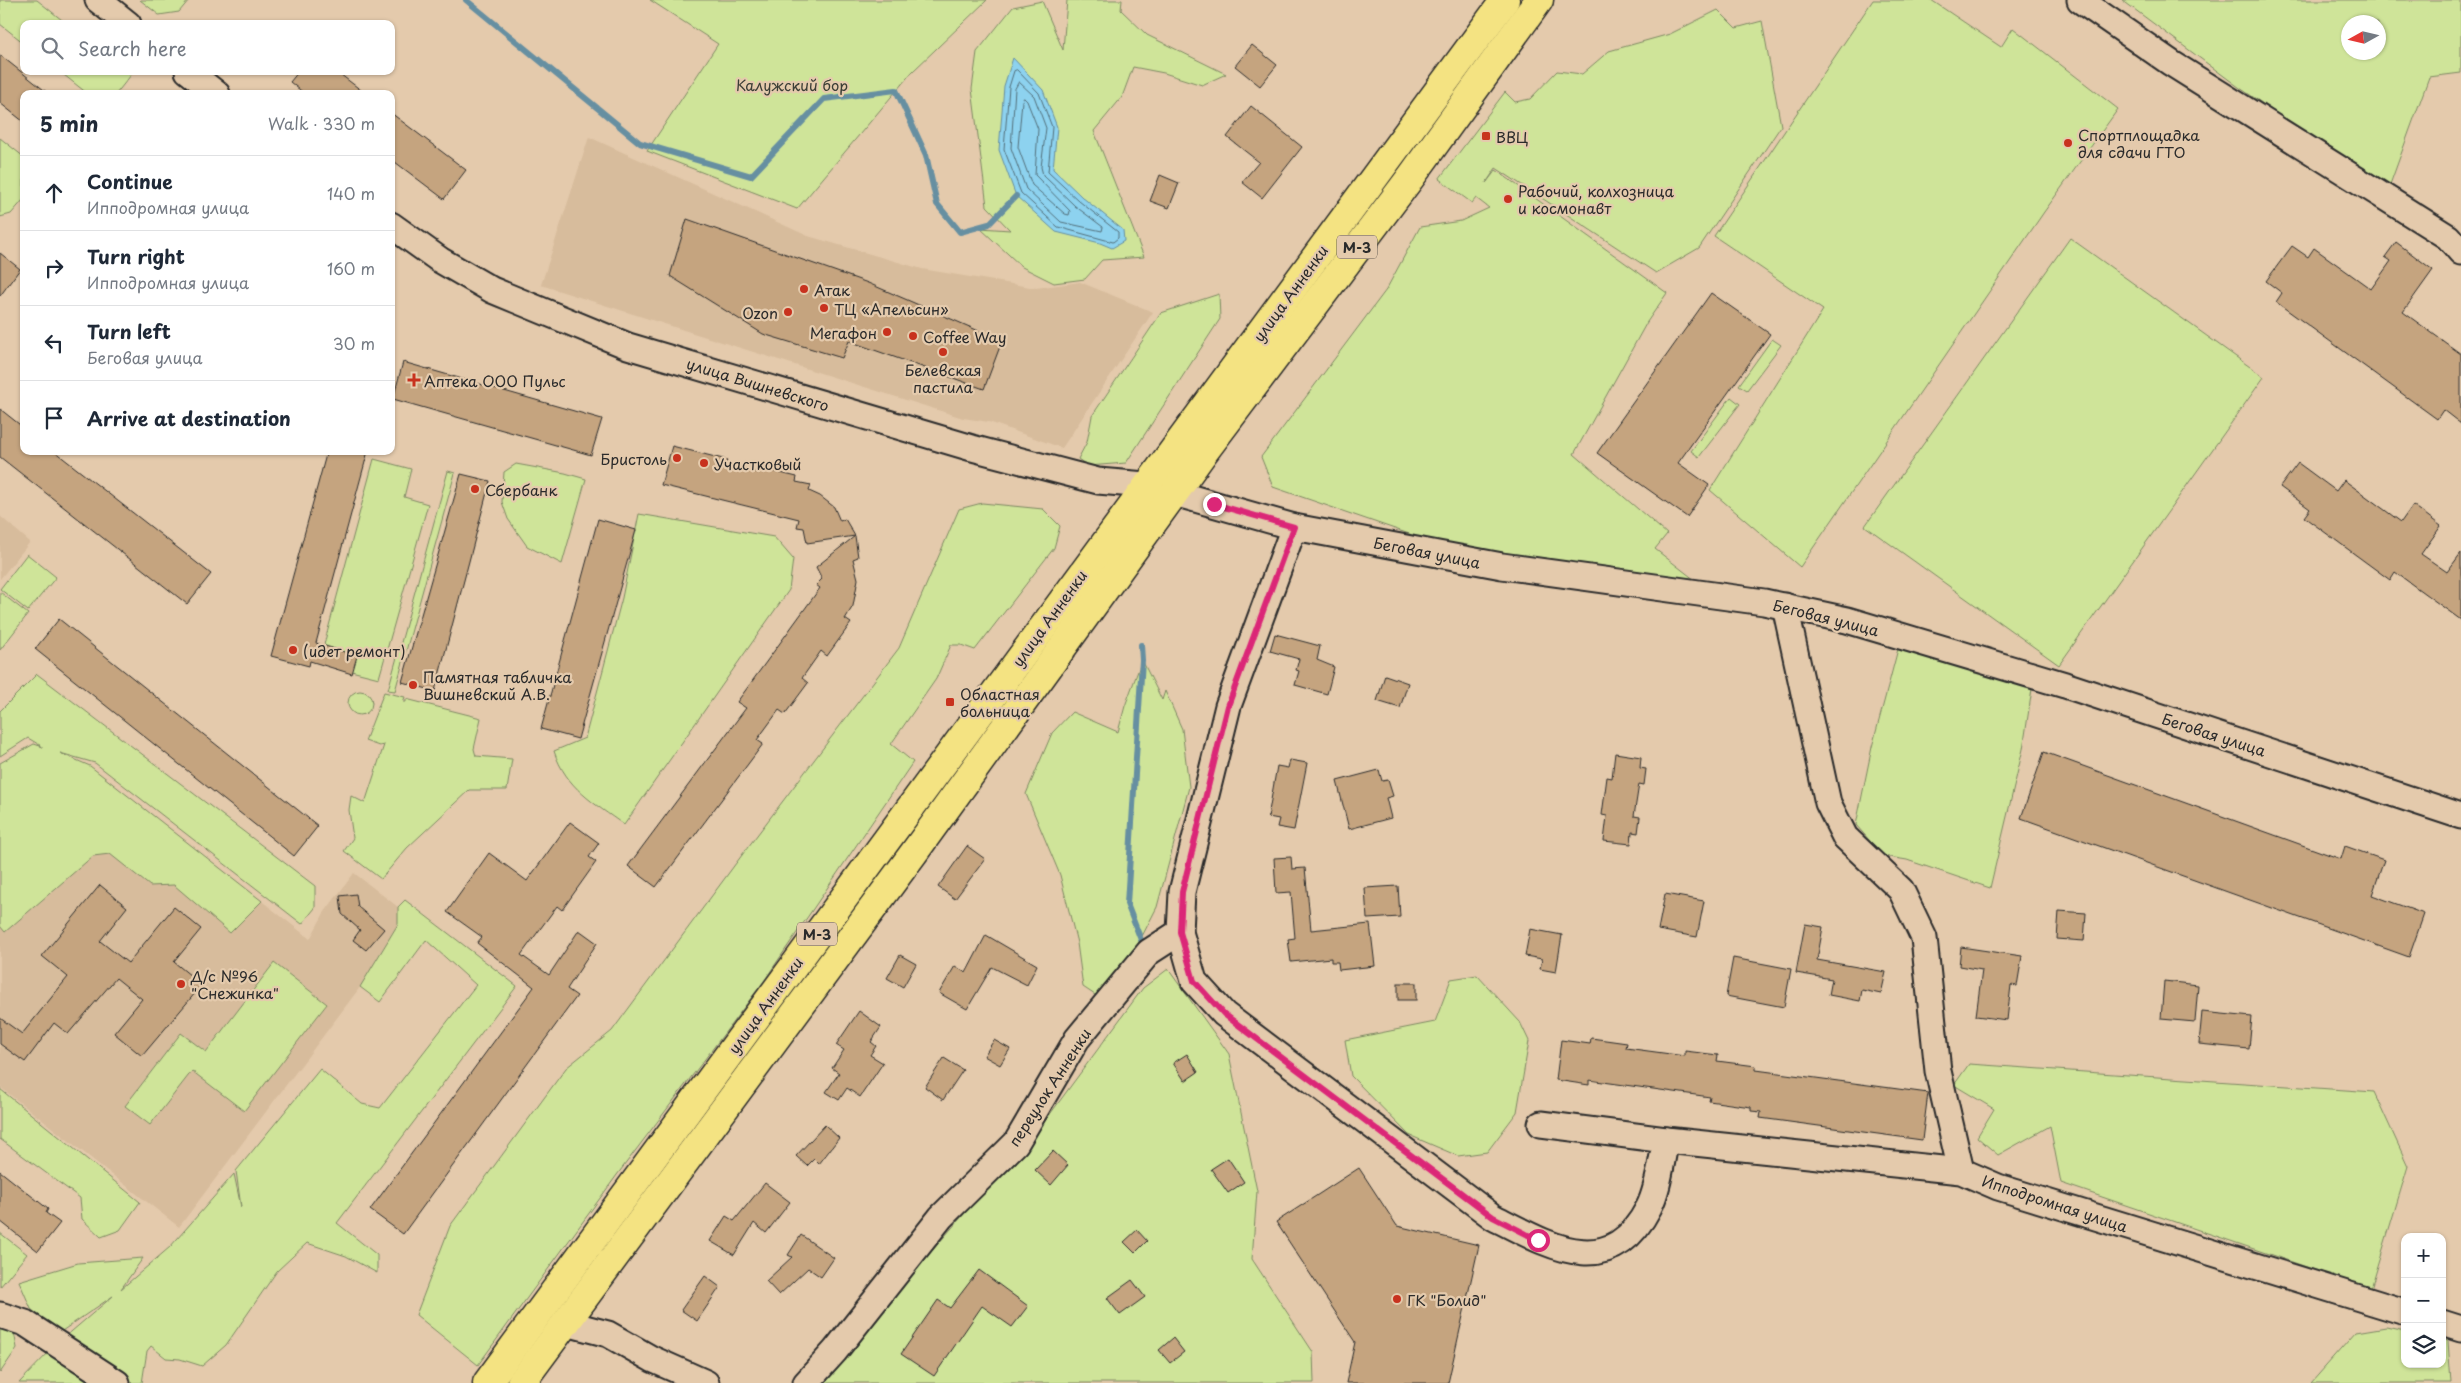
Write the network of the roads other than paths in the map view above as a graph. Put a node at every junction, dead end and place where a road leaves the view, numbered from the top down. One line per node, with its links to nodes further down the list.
1 (98, 0): 5 (street)
2 (1505, 0): 10 (main road, улица Анненки / М-3)
3 (1539, 0): 11 (main road, улица Анненки / М-3)
4 (2080, 0): 9 (street)
5 (123, 20)
6 (193, 75): 7 (street)
7 (212, 90)
8 (395, 227): 10 (street, улица Вишневского)
9 (2461, 252)
10 (1146, 485): 11 (street, улица Вишневского); 25 (main road, улица Анненки / М-3)
11 (1174, 493): 12 (street, Беговая улица); 21 (main road, улица Анненки / М-3)
12 (1294, 527): 13 (street, Беговая улица); 15 (street)
13 (1785, 606): 14 (street, Беговая улица); 18 (street)
14 (2461, 816)
15 (1180, 932): 17 (street); 28 (street, переулок Анненки)
16 (1541, 1124): 17 (street, Ипподромная улица)
17 (1666, 1140): 18 (street, Ипподромная улица)
18 (1961, 1171): 19 (street, Ипподромная улица)
19 (2401, 1311)
20 (0, 1315): 24 (street)
21 (566, 1323): 26 (main road, улица Анненки / М-3); 27 (street)
22 (2446, 1324): 23 (street)
23 (2461, 1329)
24 (117, 1383)
25 (487, 1383)
26 (521, 1383)
27 (706, 1383)
28 (806, 1383)

